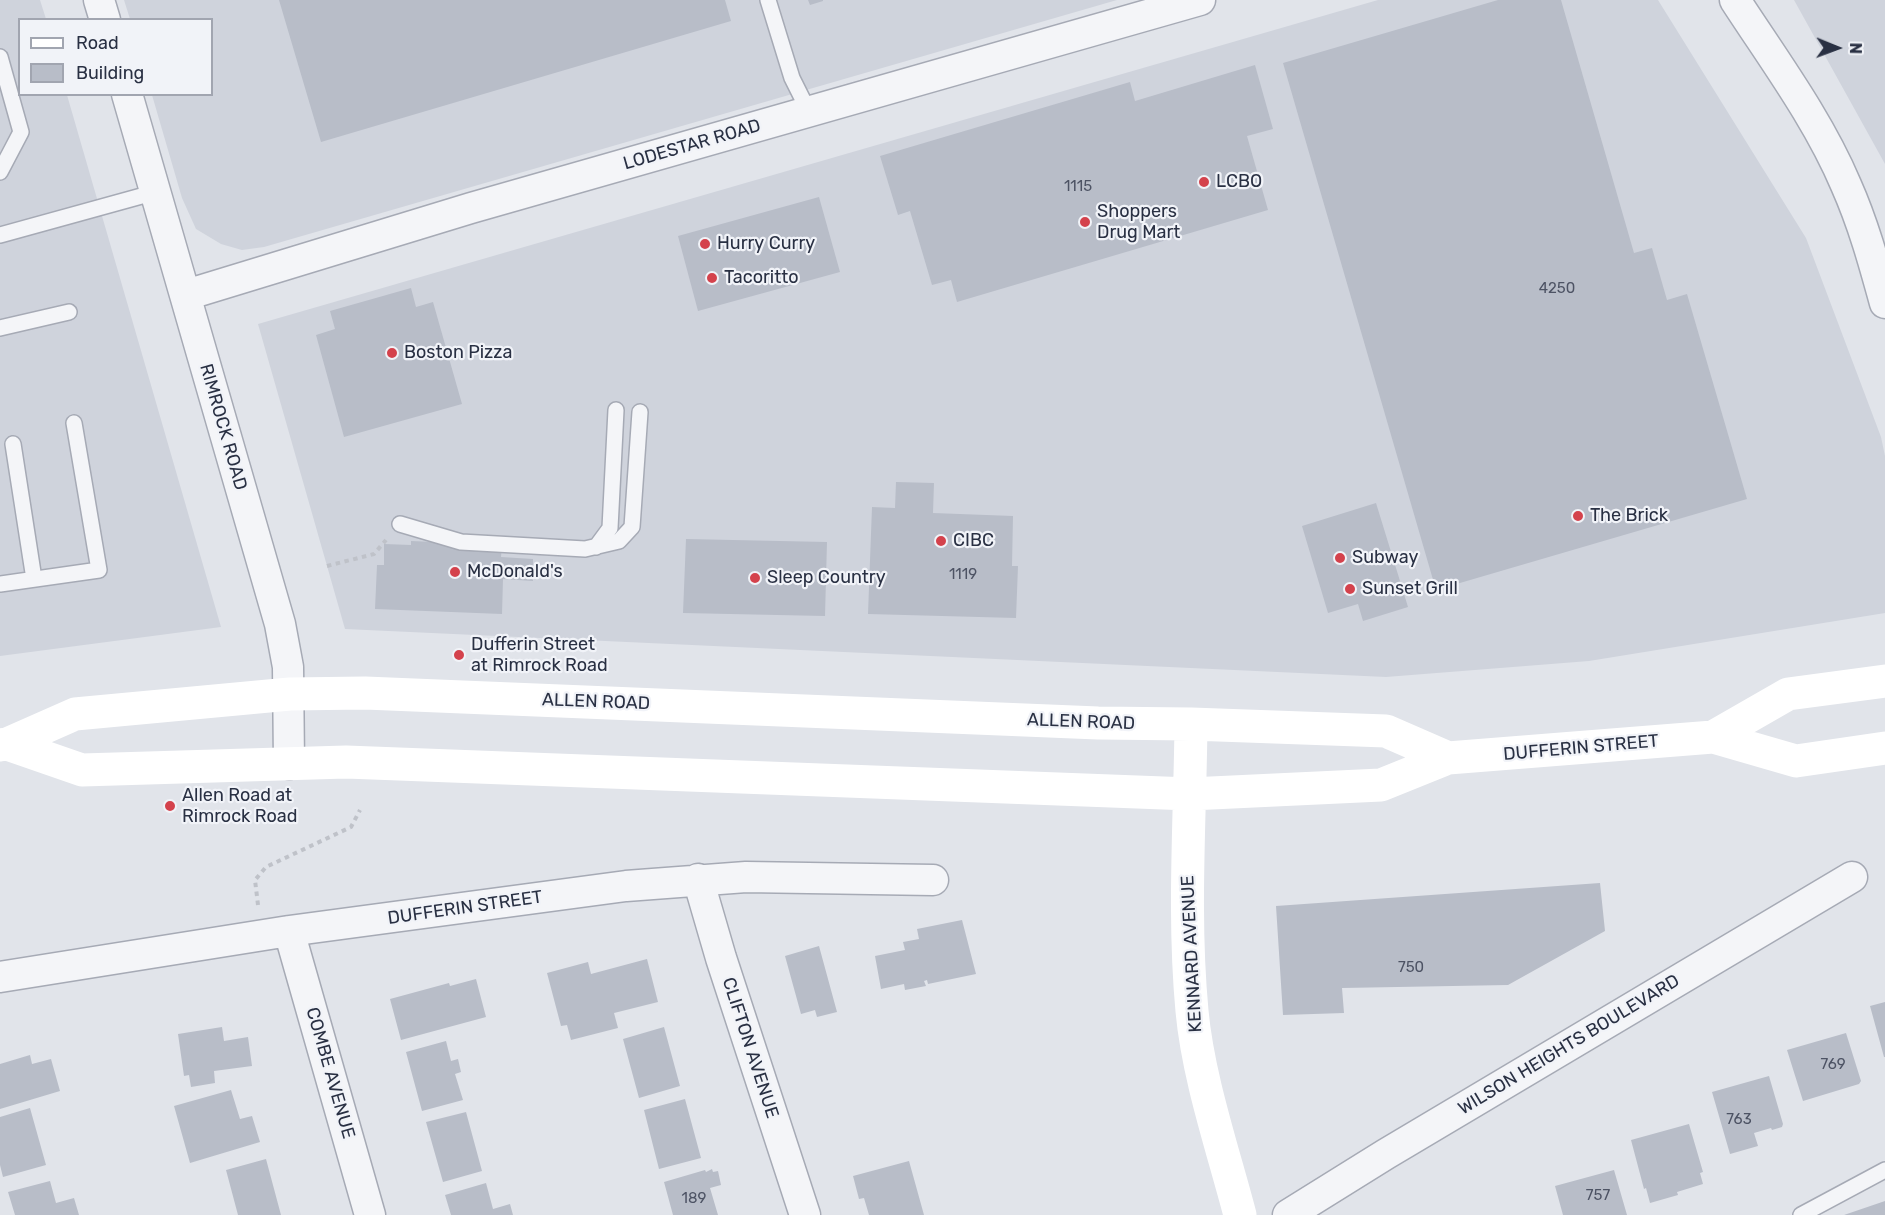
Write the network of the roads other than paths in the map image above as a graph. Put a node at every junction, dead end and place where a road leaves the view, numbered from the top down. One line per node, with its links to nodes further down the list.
1 (99, 0): 5 (street)
2 (768, 0): 8 (lane)
3 (1200, 0): 8 (street, LODESTAR ROAD)
4 (1735, 0): 13 (street)
5 (104, 18)
6 (0, 57): 9 (lane)
7 (128, 96): 10 (street, RIMROCK ROAD)
8 (809, 112): 12 (street, LODESTAR ROAD)
9 (0, 172)
10 (156, 192): 11 (lane); 12 (street, RIMROCK ROAD)
11 (0, 235)
12 (186, 295): 25 (street, RIMROCK ROAD)
13 (1885, 303)
14 (69, 312): 15 (lane)
15 (0, 328)
16 (616, 410): 21 (lane)
17 (640, 412): 21 (lane)
18 (74, 423): 22 (lane)
19 (13, 444): 22 (lane)
20 (400, 524): 21 (lane)
21 (596, 547)
22 (34, 579): 23 (lane)
23 (0, 584)
24 (1885, 681): 27 (main road, DUFFERIN STREET)
25 (290, 694): 26 (main road, ALLEN ROAD); 28 (main road, ALLEN ROAD); 31 (street, RIMROCK ROAD)
26 (1191, 724): 30 (main road, DUFFERIN STREET); 32 (main road, KENNARD AVENUE)
27 (1713, 737): 29 (main road, DUFFERIN STREET); 30 (main road, DUFFERIN STREET)
28 (4, 745): 31 (main road, ALLEN ROAD)
29 (1885, 748)
30 (1448, 758): 32 (main road, DUFFERIN STREET)
31 (289, 764): 32 (main road, ALLEN ROAD)
32 (1190, 794): 41 (main road, KENNARD AVENUE)
33 (1852, 877): 42 (street, WILSON HEIGHTS BOULEVARD)
34 (698, 879): 35 (street, DUFFERIN STREET); 36 (street, DUFFERIN STREET); 40 (street, CLIFTON AVENUE)
35 (933, 880)
36 (276, 933): 37 (street, DUFFERIN STREET); 39 (street, COMBE AVENUE)
37 (0, 977)
38 (1885, 1170): 43 (lane)
39 (370, 1215)
40 (805, 1215)
41 (1240, 1215)
42 (1287, 1215)
43 (1801, 1215)

